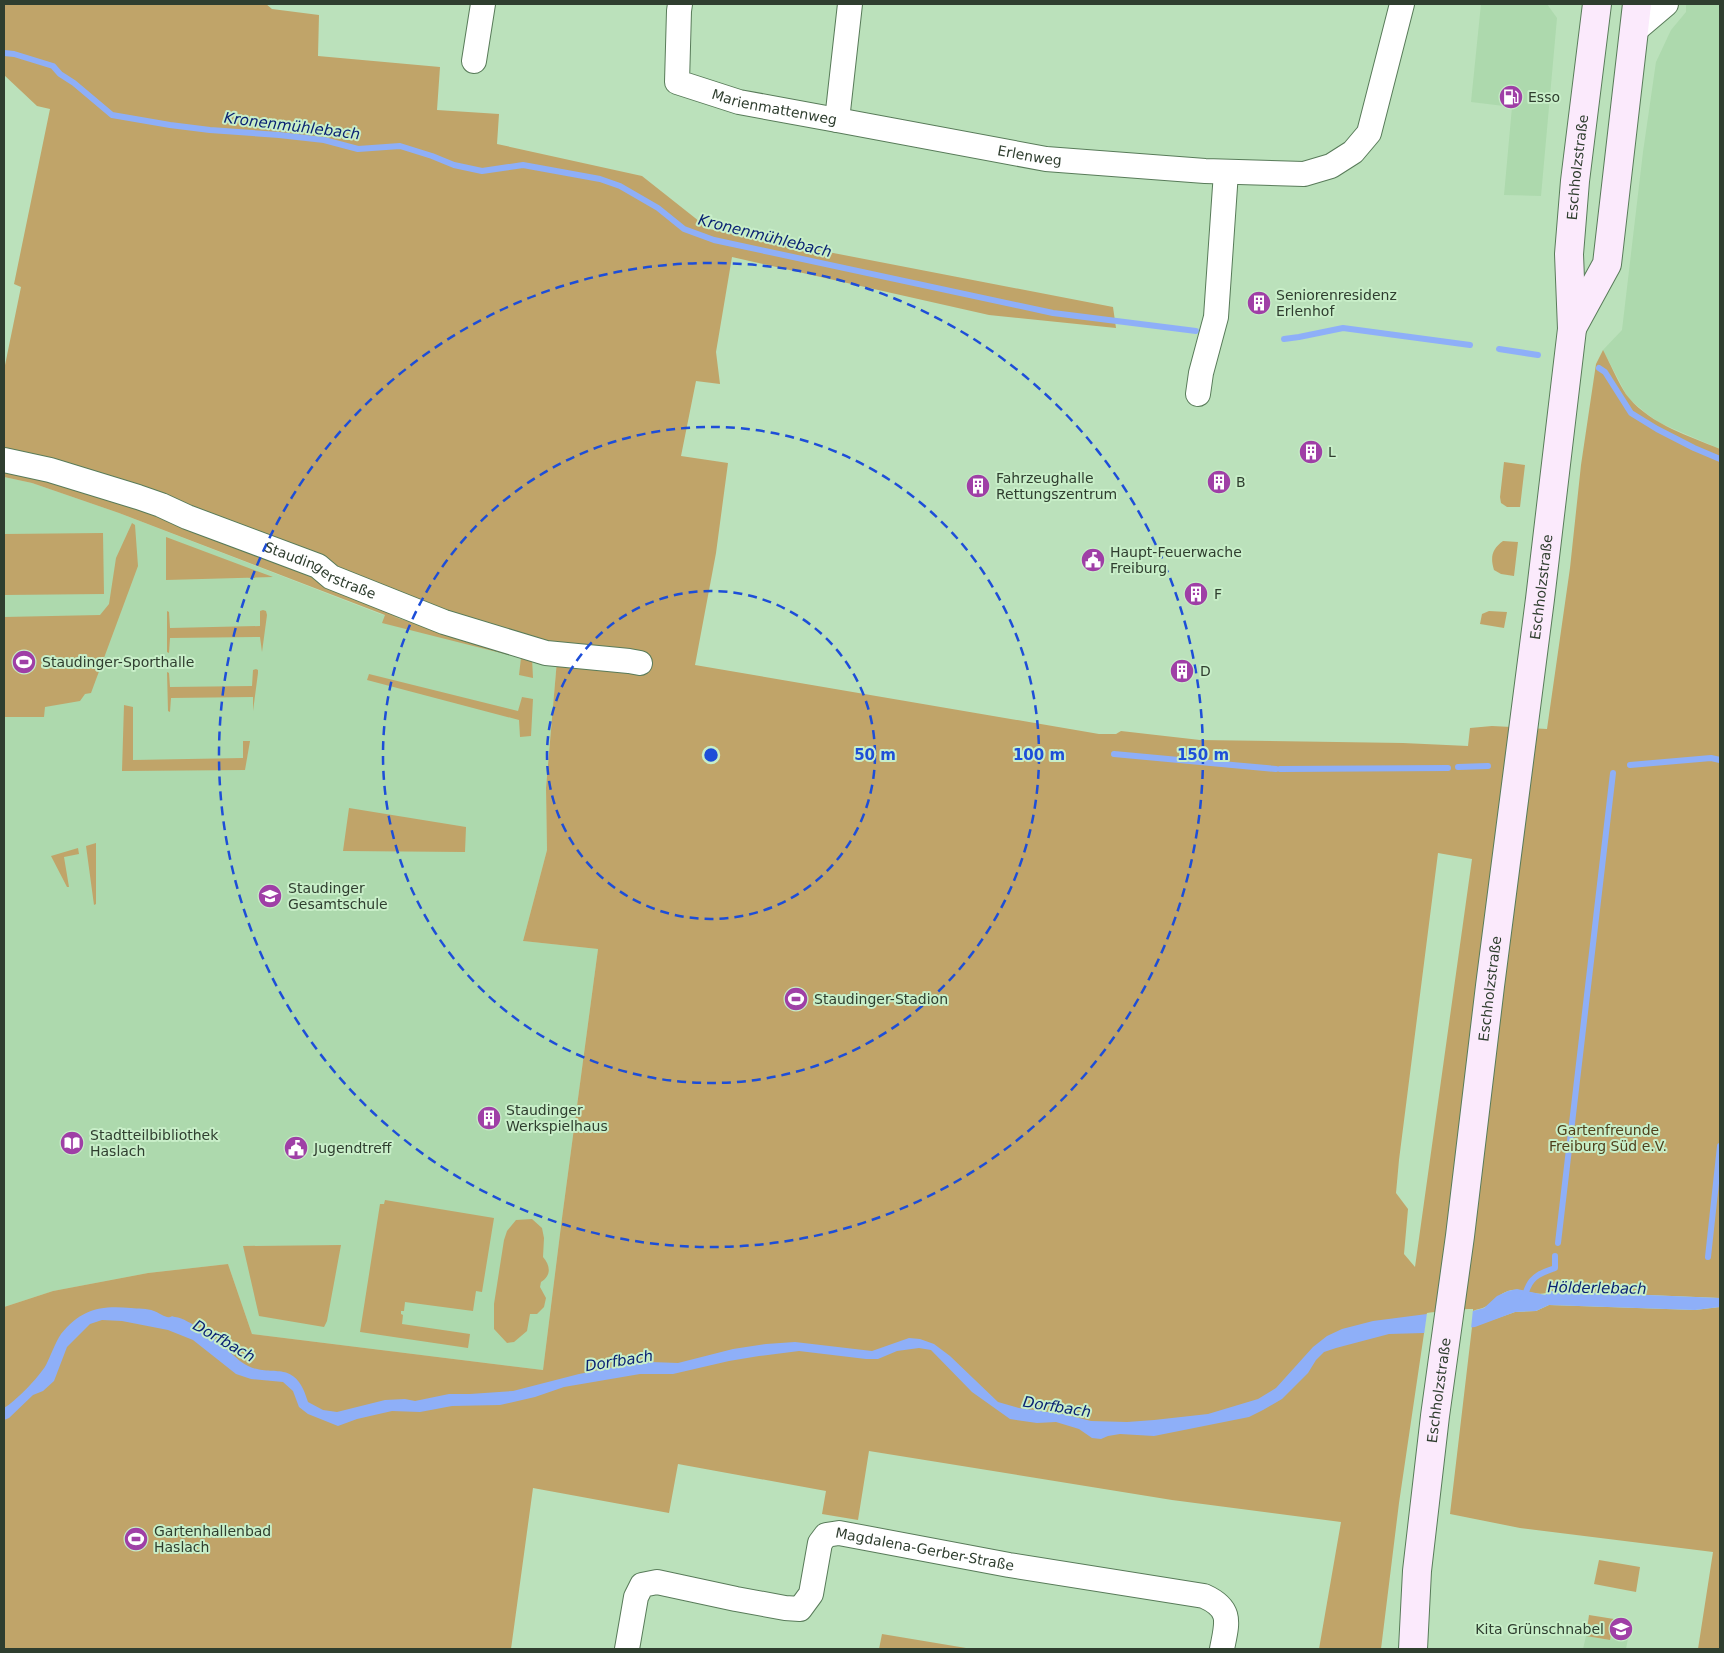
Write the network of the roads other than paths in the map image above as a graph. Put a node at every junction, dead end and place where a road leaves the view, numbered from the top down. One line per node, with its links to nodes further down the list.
1 (483, 4): 10 (street)
2 (680, 4): 11 (street, Marienmattenweg)
3 (1402, 4): 12 (street, Erlenweg)
4 (1579, 4): 8 (main road)
5 (1637, 4): 9 (main road, Eschholzstraße)
6 (1666, 4): 9 (street)
7 (844, 5): 11 (street, Marienmattenweg)
8 (1595, 16): 13 (main road, Eschholzstraße)
9 (1634, 32): 13 (main road, Eschholzstraße)
10 (474, 61)
11 (837, 120): 12 (street, Erlenweg)
12 (1226, 172): 14 (street)
13 (1572, 329): 19 (main road, Eschholzstraße)
14 (1198, 394)
15 (4, 460): 16 (street, Staudingerstraße)
16 (640, 663)
17 (627, 1649): 18 (street, Magdalena-Gerber-Straße)
18 (1222, 1649)
19 (1413, 1649)

